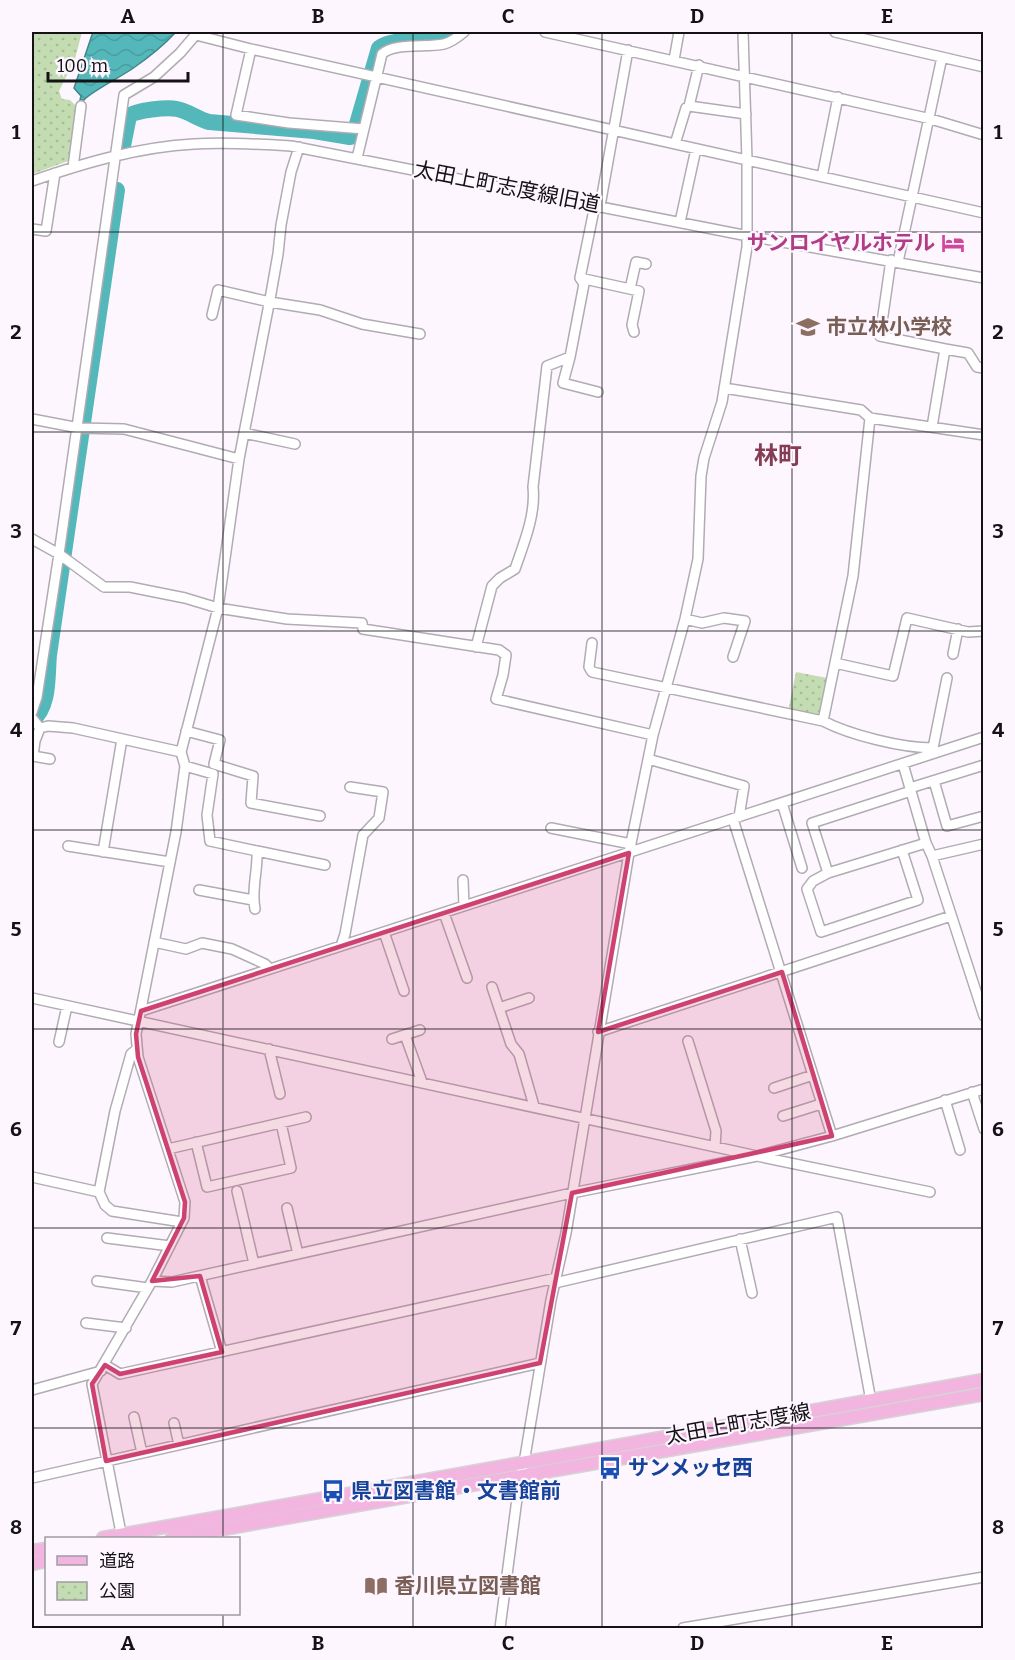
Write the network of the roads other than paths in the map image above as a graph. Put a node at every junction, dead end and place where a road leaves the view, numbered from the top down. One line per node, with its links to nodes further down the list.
1 (465, 32): 13 (street)
2 (546, 32): 8 (street)
3 (679, 32): 10 (street)
4 (743, 32): 14 (street)
5 (835, 32): 9 (street)
6 (197, 33): 7 (street); 26 (street)
7 (252, 49): 13 (street); 20 (street)
8 (628, 50): 10 (street); 21 (street)
9 (942, 57): 12 (street); 19 (street)
10 (674, 60): 11 (street)
11 (699, 65): 14 (street); 17 (street)
12 (984, 67)
13 (372, 76): 20 (street); 21 (street)
14 (745, 77): 15 (street); 18 (street)
15 (838, 97): 19 (street); 31 (street)
16 (81, 106): 29 (street)
17 (689, 106): 18 (street); 23 (street)
18 (746, 114): 28 (street)
19 (931, 119): 22 (street); 33 (street)
20 (359, 128): 27 (street)
21 (614, 130): 23 (street); 34 (street)
22 (984, 135)
23 (675, 144): 25 (street)
24 (299, 147): 26 (street, 太田上町志度線旧道); 27 (street, 太田上町志度線旧道); 44 (street)
25 (696, 149): 28 (street); 36 (street)
26 (115, 156): 29 (street, 太田上町志度線旧道); 56 (street)
27 (357, 158): 34 (street, 太田上町志度線旧道)
28 (747, 160): 31 (street); 38 (street)
29 (73, 167): 30 (street, 太田上町志度線旧道)
30 (55, 173): 32 (street, 太田上町志度線旧道); 37 (street)
31 (822, 177): 33 (street)
32 (32, 181)
33 (913, 197): 35 (street); 39 (street)
34 (598, 205): 36 (street, 太田上町志度線旧道); 41 (street)
35 (984, 213)
36 (680, 222): 38 (street, 太田上町志度線旧道)
37 (32, 229)
38 (748, 236): 39 (street, 太田上町志度線旧道); 51 (street)
39 (895, 261): 42 (street, 太田上町志度線旧道); 48 (street)
40 (646, 264): 43 (street)
41 (580, 278): 43 (street); 49 (street)
42 (984, 278)
43 (630, 289): 46 (street)
44 (270, 302): 45 (street); 47 (street); 57 (street)
45 (212, 315)
46 (634, 332)
47 (420, 334)
48 (945, 349): 50 (street); 55 (street)
49 (570, 357): 52 (street); 68 (street)
50 (984, 368)
51 (724, 388): 53 (street); 64 (street)
52 (598, 392)
53 (870, 418): 55 (street); 71 (street)
54 (32, 419): 56 (street)
55 (932, 427): 58 (street)
56 (81, 428): 60 (street); 62 (street)
57 (244, 433): 59 (street); 60 (street)
58 (984, 435)
59 (295, 444)
60 (239, 459): 63 (street)
61 (32, 539): 62 (street)
62 (60, 554): 63 (street); 74 (street)
63 (218, 608): 68 (street); 77 (street)
64 (685, 619): 70 (street); 73 (street)
65 (958, 629): 66 (street); 69 (street); 71 (street)
66 (984, 631)
67 (592, 643): 73 (street)
68 (476, 647): 78 (street)
69 (953, 654)
70 (733, 657)
71 (835, 663): 75 (street)
72 (947, 678): 81 (street)
73 (667, 687): 75 (street); 78 (street)
74 (32, 712)
75 (823, 721): 81 (street)
76 (36, 724): 80 (street); 83 (street)
77 (186, 731): 82 (street); 93 (street)
78 (653, 735): 85 (street)
79 (984, 737): 81 (street)
80 (122, 739): 82 (street); 103 (street)
81 (934, 750): 86 (street)
82 (181, 752): 88 (street)
83 (32, 757): 84 (street)
84 (50, 759)
85 (648, 759): 95 (street); 100 (street)
86 (903, 764): 91 (street); 92 (street)
87 (984, 765): 89 (street)
88 (185, 766): 102 (street); 105 (street)
89 (934, 781): 91 (street); 94 (street)
90 (350, 787): 116 (street)
91 (910, 790): 97 (street); 108 (street)
92 (782, 803): 95 (street); 107 (street)
93 (320, 816)
94 (984, 816)
95 (736, 818): 100 (street); 118 (street)
96 (551, 828): 100 (street)
97 (926, 843): 101 (street); 104 (street)
98 (984, 844): 104 (street)
99 (68, 846): 103 (street)
100 (630, 848): 111 (street); 130 (street)
101 (902, 850): 108 (street); 108 (street)
102 (257, 851): 106 (street); 110 (street)
103 (103, 852): 105 (street)
104 (932, 856): 113 (street)
105 (170, 862): 115 (street)
106 (326, 865)
107 (802, 868)
108 (828, 873)
109 (463, 880): 111 (street)
110 (199, 890)
111 (464, 906): 112 (street)
112 (444, 913): 114 (street); 119 (street)
113 (951, 916): 118 (street); 127 (street)
114 (384, 932): 116 (street); 121 (street)
115 (154, 942): 117 (street); 126 (street)
116 (341, 946): 117 (street)
117 (270, 969): 126 (street)
118 (782, 972): 130 (street); 137 (street)
119 (467, 978)
120 (492, 987): 125 (street)
121 (404, 990)
122 (32, 998): 124 (street)
123 (529, 998): 125 (street)
124 (68, 1006): 128 (street); 134 (street)
125 (499, 1008): 145 (street)
126 (141, 1011): 128 (street)
127 (983, 1014)
128 (138, 1021): 135 (street); 136 (street)
129 (420, 1030): 131 (street)
130 (598, 1032): 148 (street)
131 (405, 1035): 132 (street); 138 (street)
132 (392, 1039)
133 (688, 1041): 153 (street)
134 (59, 1042)
135 (137, 1049): 154 (street); 159 (street)
136 (269, 1049): 138 (street); 142 (street)
137 (813, 1076): 139 (street); 144 (street)
138 (422, 1082): 145 (street)
139 (774, 1088)
140 (984, 1089): 141 (street)
141 (972, 1092): 143 (street); 150 (street)
142 (280, 1094)
143 (945, 1100): 151 (street); 155 (street)
144 (821, 1104): 146 (street); 151 (street)
145 (534, 1106): 148 (street)
146 (783, 1116)
147 (306, 1117): 149 (street)
148 (584, 1118): 153 (street); 161 (street)
149 (281, 1123): 152 (street); 152 (street)
150 (984, 1129)
151 (832, 1136): 156 (street)
152 (196, 1142): 154 (street)
153 (716, 1147): 156 (street)
154 (168, 1149): 163 (street)
155 (960, 1150)
156 (757, 1156): 160 (street); 161 (street)
157 (32, 1177): 159 (street)
158 (237, 1191): 168 (street)
159 (99, 1192): 163 (street)
160 (930, 1192)
161 (572, 1193): 167 (street); 171 (street)
162 (287, 1208): 167 (street)
163 (182, 1222): 166 (street)
164 (107, 1238): 166 (street)
165 (740, 1239): 171 (street); 173 (street); 182 (street)
166 (170, 1246): 172 (street)
167 (298, 1254): 168 (street)
168 (254, 1264): 169 (street)
169 (200, 1276): 172 (street); 176 (street)
170 (97, 1281): 172 (street)
171 (555, 1281): 176 (street); 177 (street)
172 (150, 1284): 175 (street)
173 (752, 1293)
174 (86, 1323): 175 (street)
175 (126, 1328): 178 (street)
176 (222, 1352): 178 (street)
177 (540, 1363): 185 (street); 188 (street)
178 (103, 1368): 180 (street); 187 (street)
179 (984, 1380): 182 (main road, 太田上町志度線)
180 (32, 1390)
181 (984, 1394): 188 (main road, 太田上町志度線)
182 (871, 1401): 188 (main road, 太田上町志度線)
183 (135, 1417): 186 (street)
184 (174, 1423): 185 (street)
185 (179, 1445): 186 (street)
186 (142, 1453): 187 (street)
187 (106, 1461): 189 (street); 190 (street)
188 (522, 1469): 190 (main road, 太田上町志度線); 191 (main road, 太田上町志度線); 193 (street)
189 (32, 1478)
190 (121, 1537)
191 (182, 1537)
192 (984, 1577): 194 (street)
193 (500, 1629)
194 (683, 1629)

